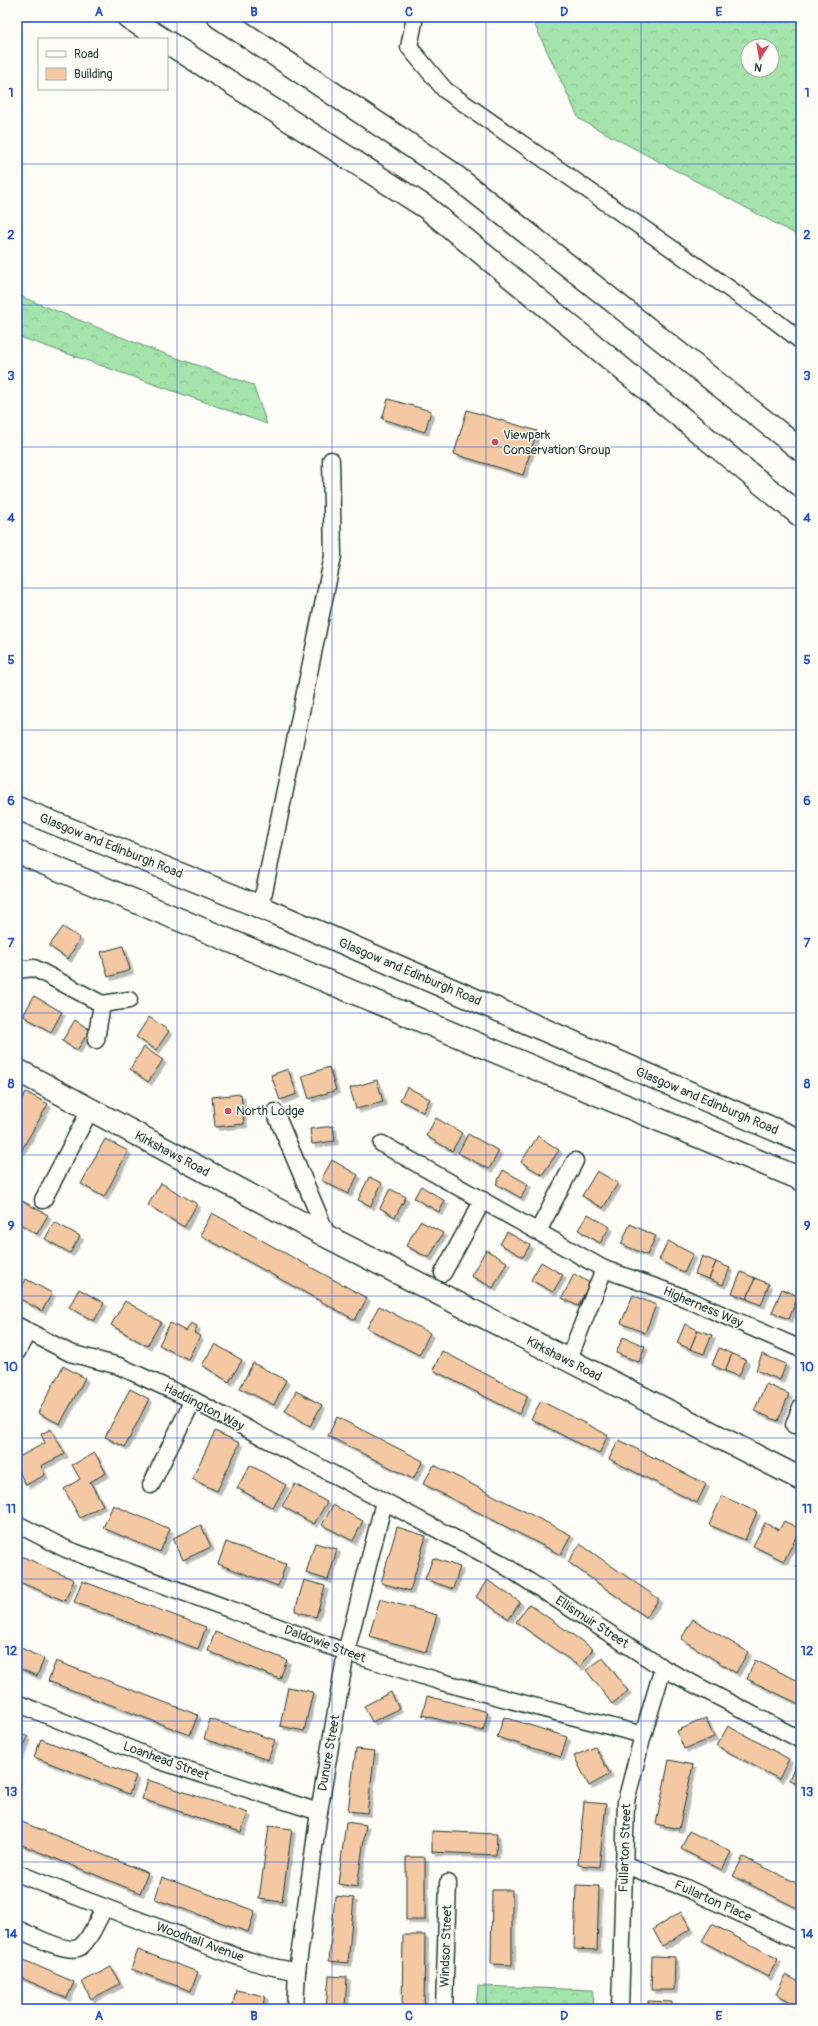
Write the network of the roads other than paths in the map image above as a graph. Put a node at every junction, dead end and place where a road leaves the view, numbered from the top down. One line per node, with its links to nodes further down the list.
1 (128, 17): 4 (main road)
2 (219, 17): 7 (main road)
3 (415, 17): 6 (street)
4 (160, 38)
5 (168, 43): 9 (main road)
6 (801, 341)
7 (801, 450)
8 (331, 460): 12 (street)
9 (801, 516)
10 (17, 808): 12 (main road, Glasgow and Edinburgh Road)
11 (17, 852): 23 (main road)
12 (258, 906): 20 (main road, Glasgow and Edinburgh Road)
13 (17, 970): 15 (street)
14 (129, 1000): 15 (street)
15 (102, 1004): 16 (street)
16 (96, 1040)
17 (17, 1070): 18 (main road, Kirkshaws Road)
18 (90, 1110): 24 (street); 27 (main road, Kirkshaws Road)
19 (275, 1112): 27 (street)
20 (801, 1141)
21 (382, 1144): 25 (street, Higherness Way)
22 (575, 1161): 26 (street)
23 (801, 1179)
24 (43, 1200)
25 (483, 1200): 26 (street, Higherness Way); 29 (street)
26 (538, 1231): 28 (street, Higherness Way)
27 (328, 1237): 32 (main road, Kirkshaws Road)
28 (604, 1269): 30 (street, Higherness Way); 32 (street)
29 (443, 1273)
30 (801, 1349)
31 (17, 1352): 33 (street, Haddington Way)
32 (568, 1361): 36 (main road, Kirkshaws Road)
33 (193, 1400): 37 (street); 38 (street, Haddington Way)
34 (801, 1407): 35 (street)
35 (794, 1425)
36 (801, 1479)
37 (151, 1485)
38 (384, 1502): 40 (street, Dunure Street); 41 (street, Ellismuir Street)
39 (17, 1524): 40 (street, Daldowie Street)
40 (346, 1652): 43 (street, Daldowie Street); 45 (street, Dunure Street)
41 (663, 1668): 43 (street, Fullarton Street); 44 (street, Ellismuir Street)
42 (17, 1703): 45 (street, Loanhead Street)
43 (643, 1735): 46 (street, Fullarton Street)
44 (801, 1740)
45 (319, 1812): 52 (street, Dunure Street)
46 (623, 1864): 51 (street, Fullarton Place); 55 (street, Fullarton Street)
47 (17, 1873): 49 (street, Woodhall Avenue)
48 (448, 1883): 54 (street, Windsor Street)
49 (104, 1908): 50 (street); 52 (street, Woodhall Avenue)
50 (17, 1929)
51 (801, 1942)
52 (297, 1971): 53 (street, Dunure Street)
53 (295, 2009)
54 (444, 2009)
55 (620, 2009)

